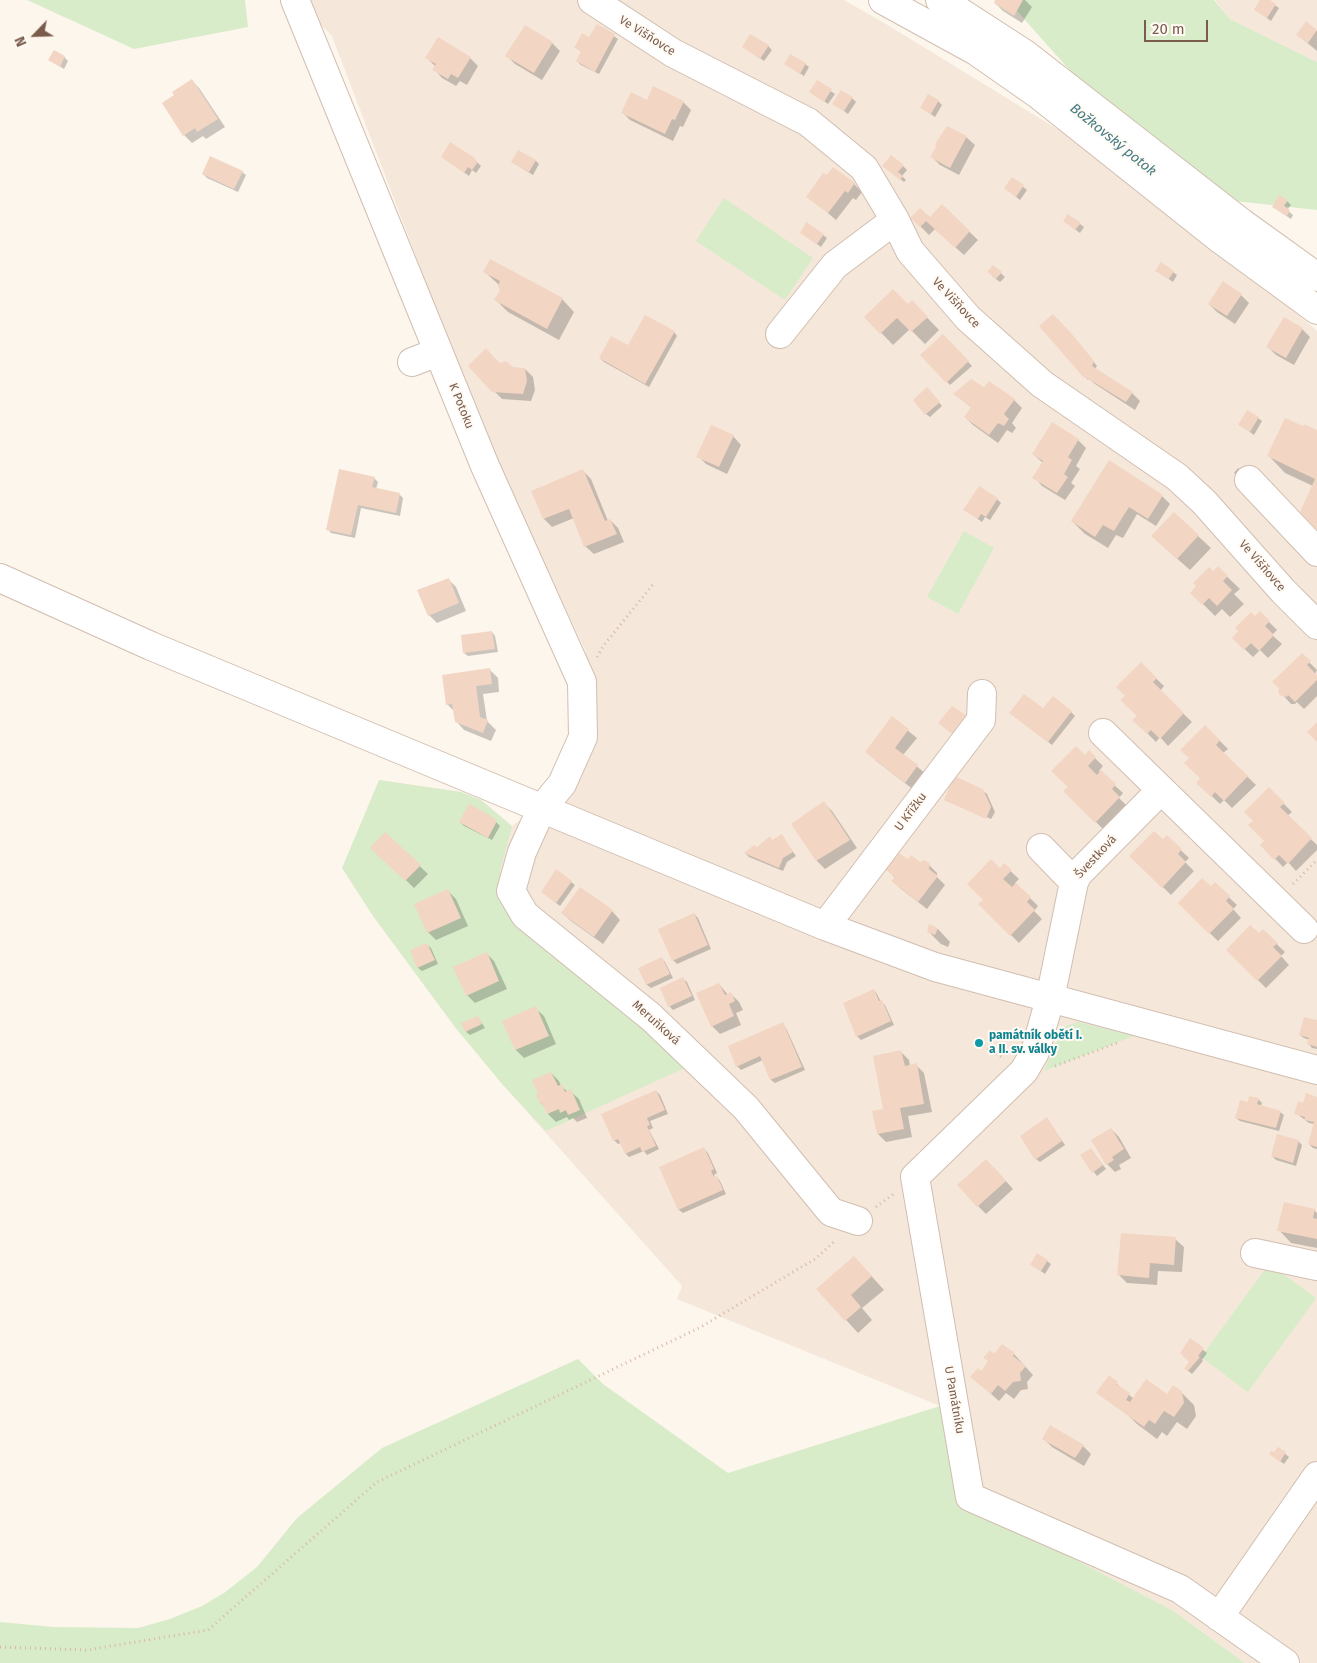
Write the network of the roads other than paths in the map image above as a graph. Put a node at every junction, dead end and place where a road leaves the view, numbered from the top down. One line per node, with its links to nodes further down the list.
1 (295, 0): 9 (street, K Potoku)
2 (592, 0): 5 (street, Ve Višňovce)
3 (883, 0): 7 (street)
4 (940, 0): 6 (street)
5 (895, 220): 8 (street); 14 (street, Ve Višňovce)
6 (1317, 277)
7 (1317, 310)
8 (780, 334)
9 (438, 352): 10 (street); 18 (street, K Potoku)
10 (412, 362)
11 (1249, 480): 12 (street)
12 (1317, 552)
13 (0, 578): 18 (street)
14 (1317, 625)
15 (982, 694): 21 (street, U Křížku)
16 (1103, 733): 17 (street)
17 (1161, 790): 20 (street, Švestková); 22 (street)
18 (542, 808): 21 (street); 25 (street, Meruňková)
19 (1041, 848): 20 (street)
20 (1074, 882): 23 (street, Švestková)
21 (825, 926): 23 (street)
22 (1304, 928)
23 (1050, 999): 24 (street); 29 (street, U Památníku)
24 (1317, 1070)
25 (858, 1221)
26 (1255, 1252): 27 (street)
27 (1317, 1266)
28 (1317, 1476): 29 (street)
29 (1220, 1617): 30 (street, U Památníku)
30 (1285, 1663)

